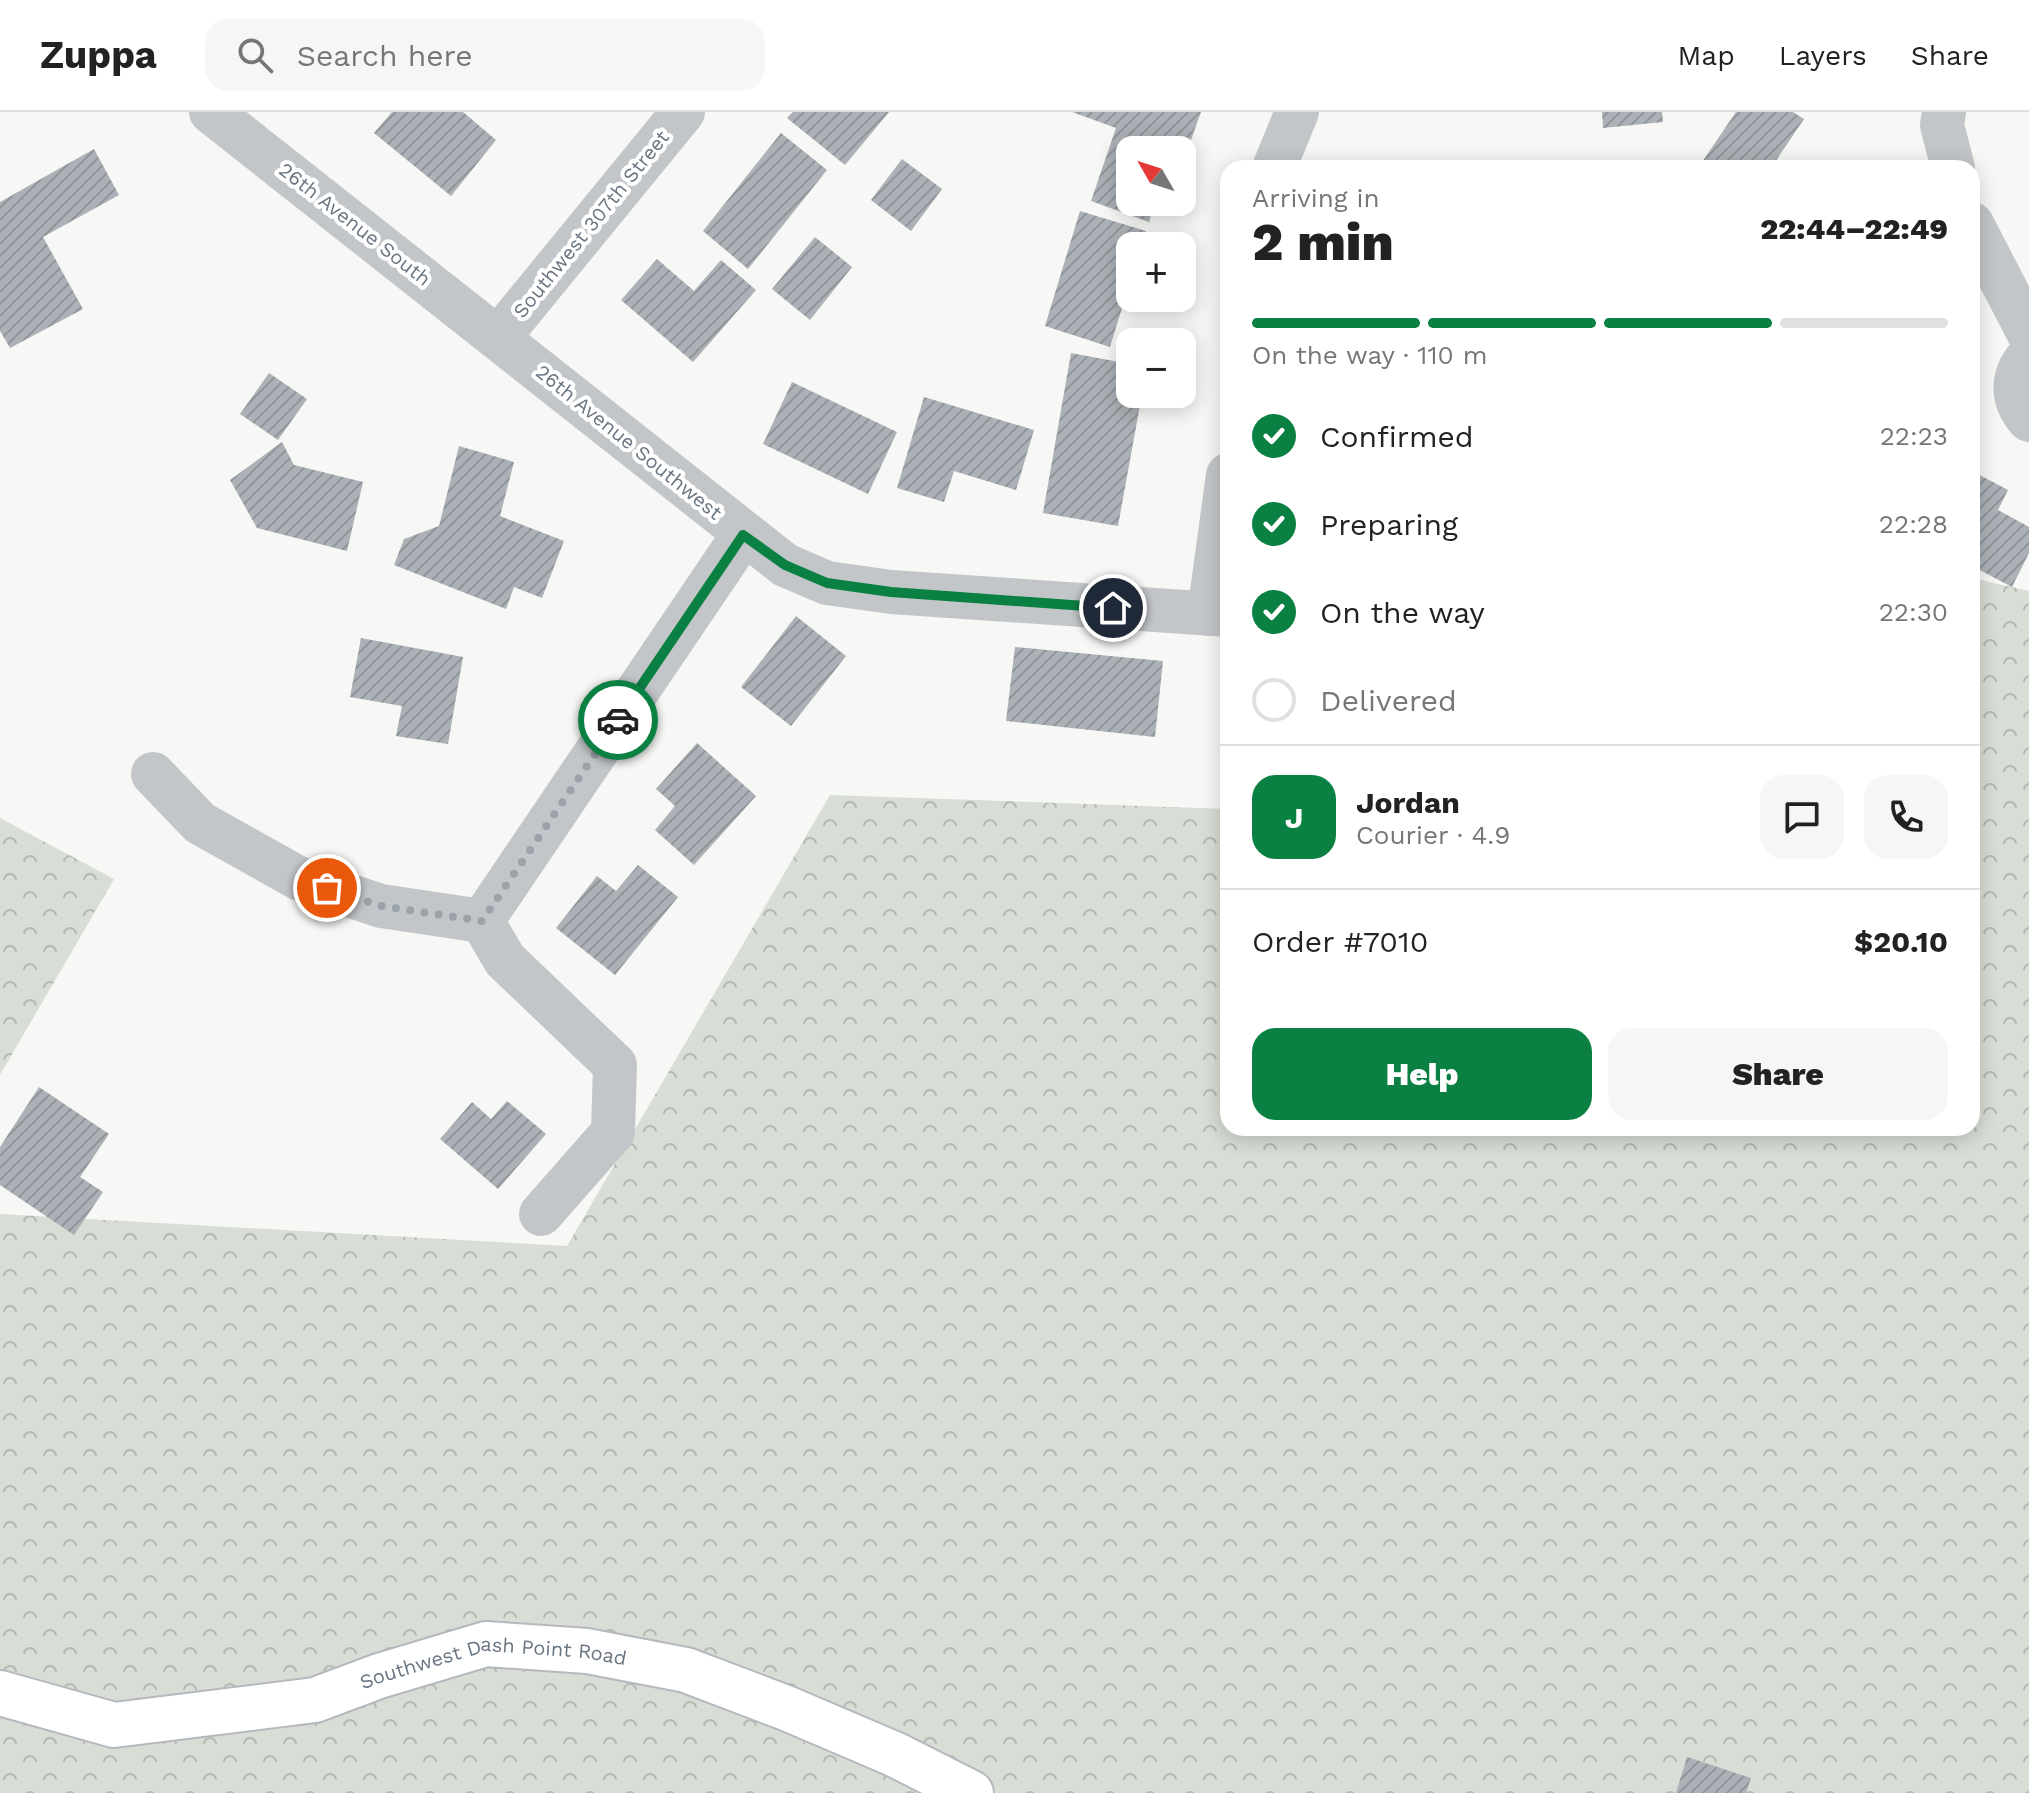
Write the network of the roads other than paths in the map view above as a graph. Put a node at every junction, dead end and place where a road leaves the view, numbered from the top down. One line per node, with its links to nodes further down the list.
1 (211, 112): 9 (street, 26th Avenue South)
2 (683, 112): 9 (street, Southwest 307th Street)
3 (1297, 112): 5 (street)
4 (1944, 112): 6 (street)
5 (1277, 160)
6 (1946, 160)
7 (1980, 243): 8 (street)
8 (2029, 334)
9 (499, 337): 12 (street, 26th Avenue Southwest)
10 (2029, 356): 11 (street)
11 (2029, 420)
12 (743, 535): 14 (street, 26th Avenue Southwest); 16 (street)
13 (1220, 587): 14 (street)
14 (1218, 615)
15 (153, 774): 16 (street)
16 (482, 921): 17 (street)
17 (541, 1214)
18 (0, 1693): 19 (main road, Southwest Dash Point Road)
19 (971, 1793)

